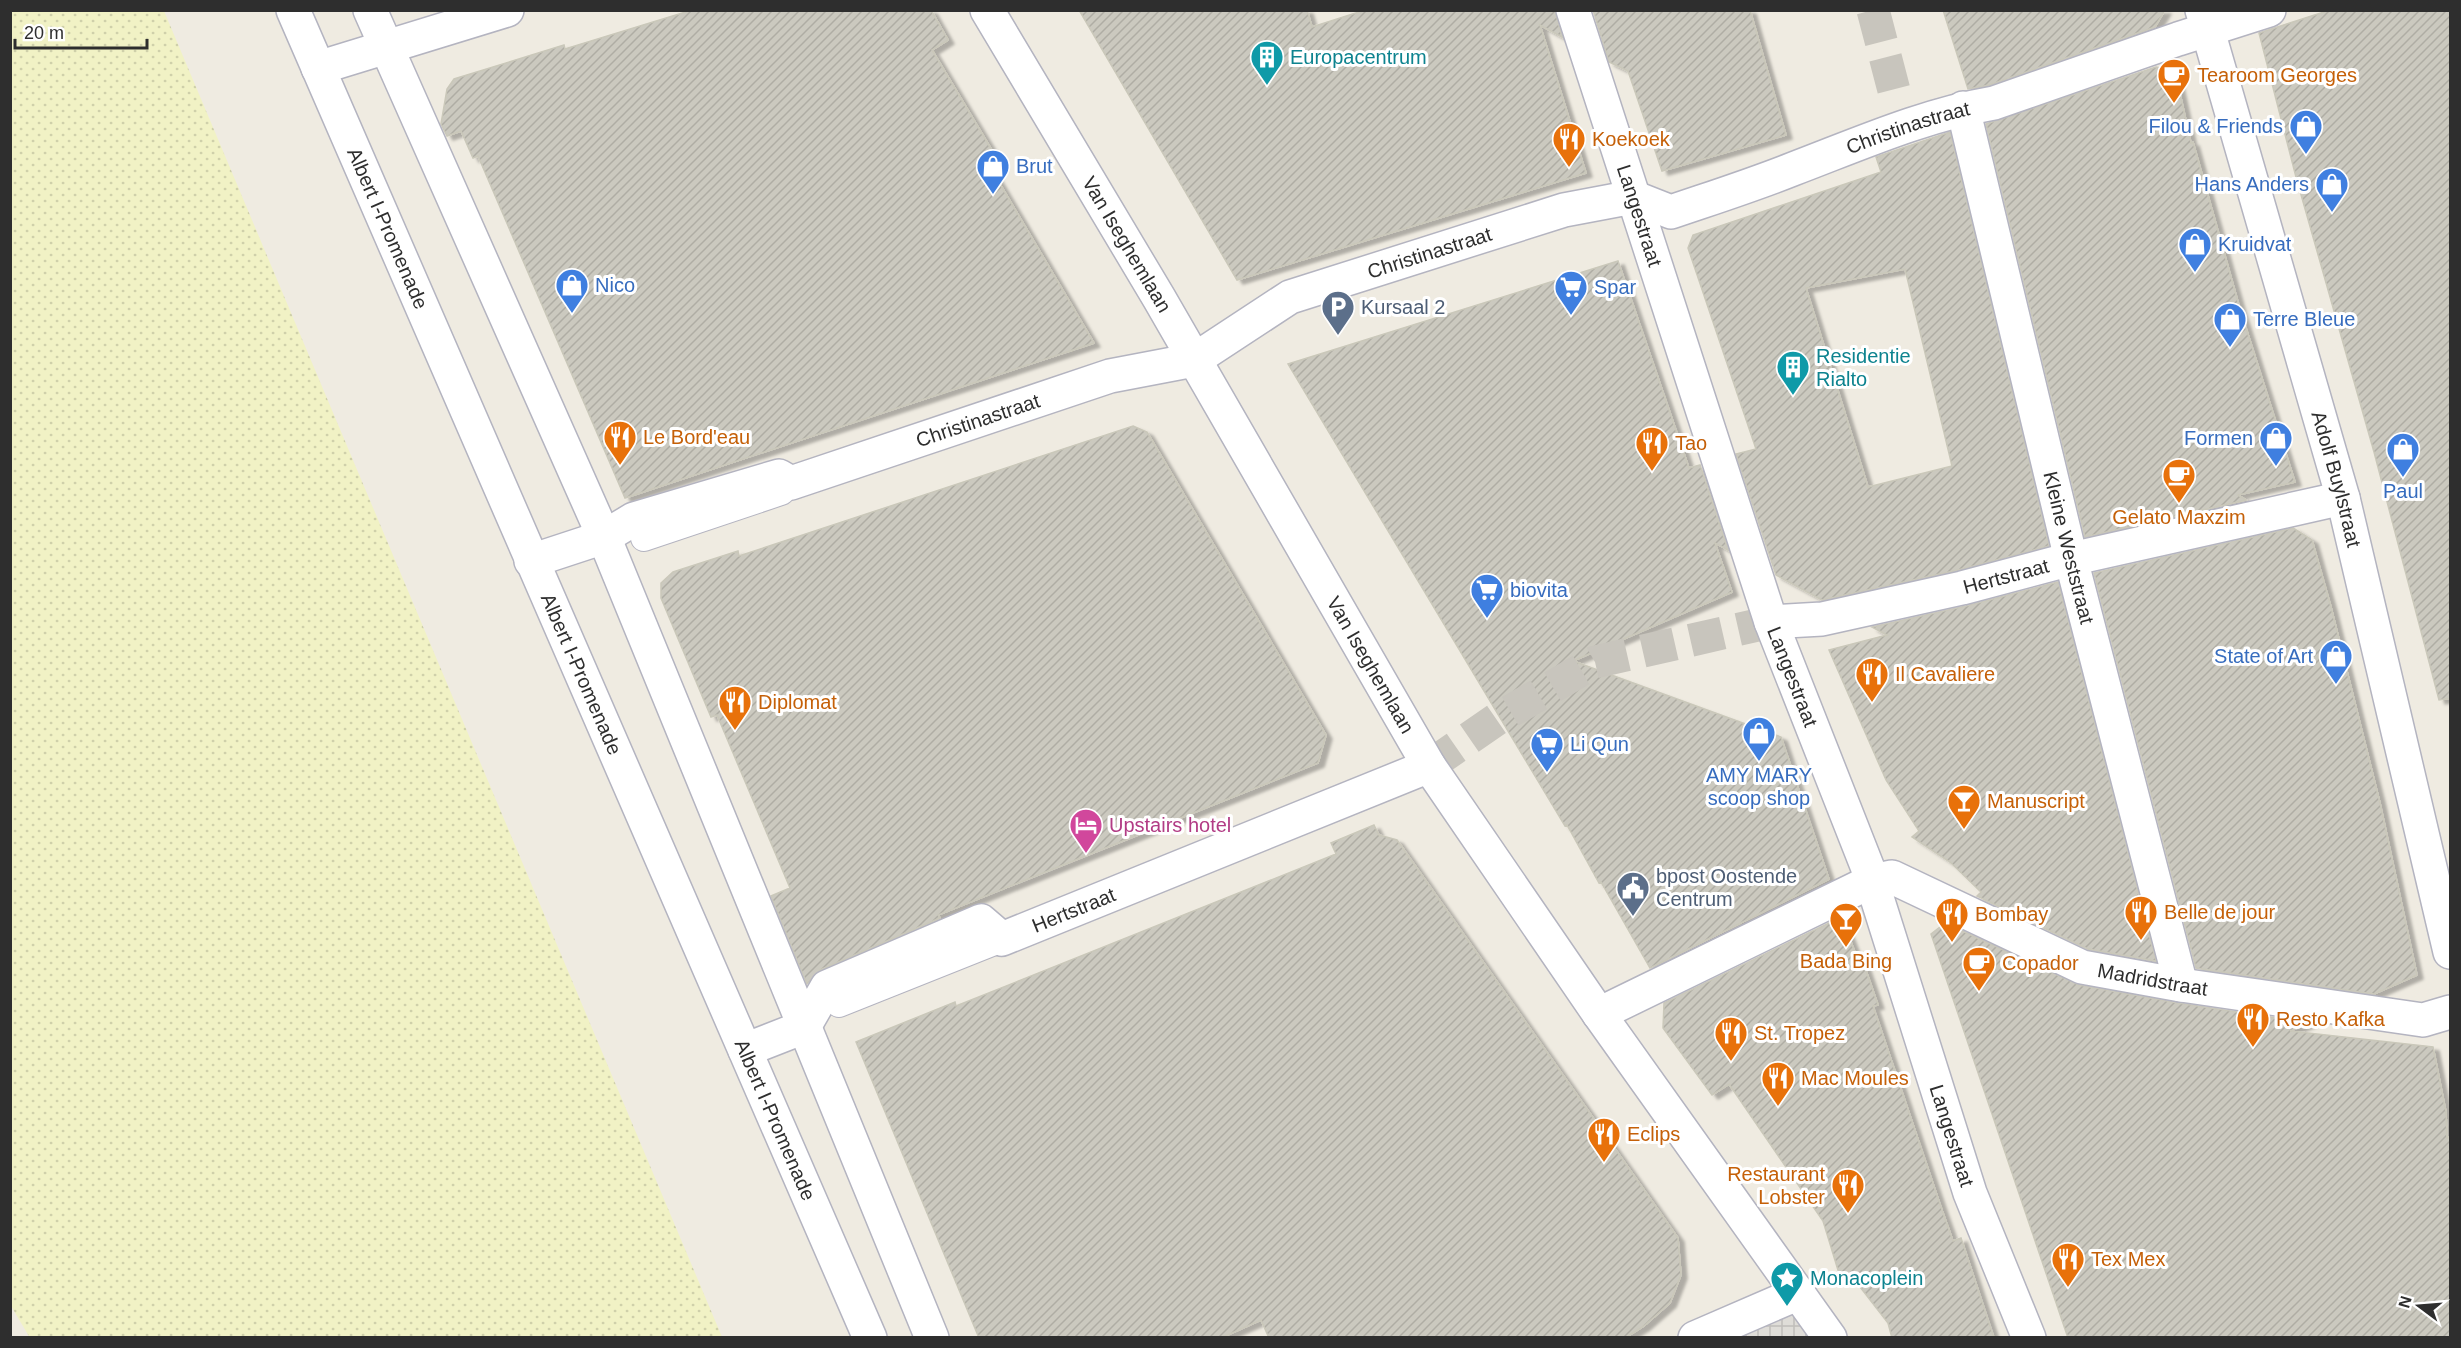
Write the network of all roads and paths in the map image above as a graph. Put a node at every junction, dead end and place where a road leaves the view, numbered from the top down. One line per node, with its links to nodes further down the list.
1 (293, 10): 9 (street, Albert I-Promenade)
2 (370, 10): 8 (street)
3 (507, 10): 8 (street)
4 (987, 10): 12 (street, Van Iseghemlaan)
5 (1573, 10): 11 (street, Langestraat)
6 (2269, 10): 7 (street, Christinastraat)
7 (2205, 21): 10 (street, Christinastraat); 14 (street, Adolf Buylstraat)
8 (386, 48): 9 (street); 15 (street)
9 (318, 68): 18 (street, Albert I-Promenade)
10 (1963, 108): 11 (street, Christinastraat); 17 (street, Kleine Weststraat)
11 (1633, 197): 12 (street, Christinastraat); 19 (street, Langestraat)
12 (1194, 360): 13 (street, Christinastraat); 20 (street, Van Iseghemlaan)
13 (790, 483): 15 (street, Christinastraat); 16 (lane)
14 (2343, 498): 17 (street, Hertstraat); 23 (street, Adolf Buylstraat)
15 (604, 537): 18 (street, Christinastraat); 28 (street)
16 (644, 538)
17 (2071, 559): 19 (street, Hertstraat); 24 (street, Kleine Weststraat)
18 (531, 561): 29 (street, Albert I-Promenade)
19 (1771, 622): 21 (street, Langestraat)
20 (1429, 766): 22 (street, Hertstraat); 27 (street, Van Iseghemlaan)
21 (1872, 881): 24 (street, Madridstraat); 27 (street); 35 (street, Langestraat)
22 (1002, 939): 25 (lane); 28 (street)
23 (2451, 952)
24 (2181, 985): 26 (street, Madridstraat)
25 (839, 1004)
26 (2451, 1012)
27 (1599, 1014): 30 (street, Van Iseghemlaan)
28 (804, 1026): 29 (street); 32 (street)
29 (746, 1050): 31 (street, Albert I-Promenade)
30 (1798, 1293): 33 (street); 34 (street)
31 (870, 1338)
32 (932, 1338)
33 (1695, 1338)
34 (1830, 1338)
35 (2029, 1338)

